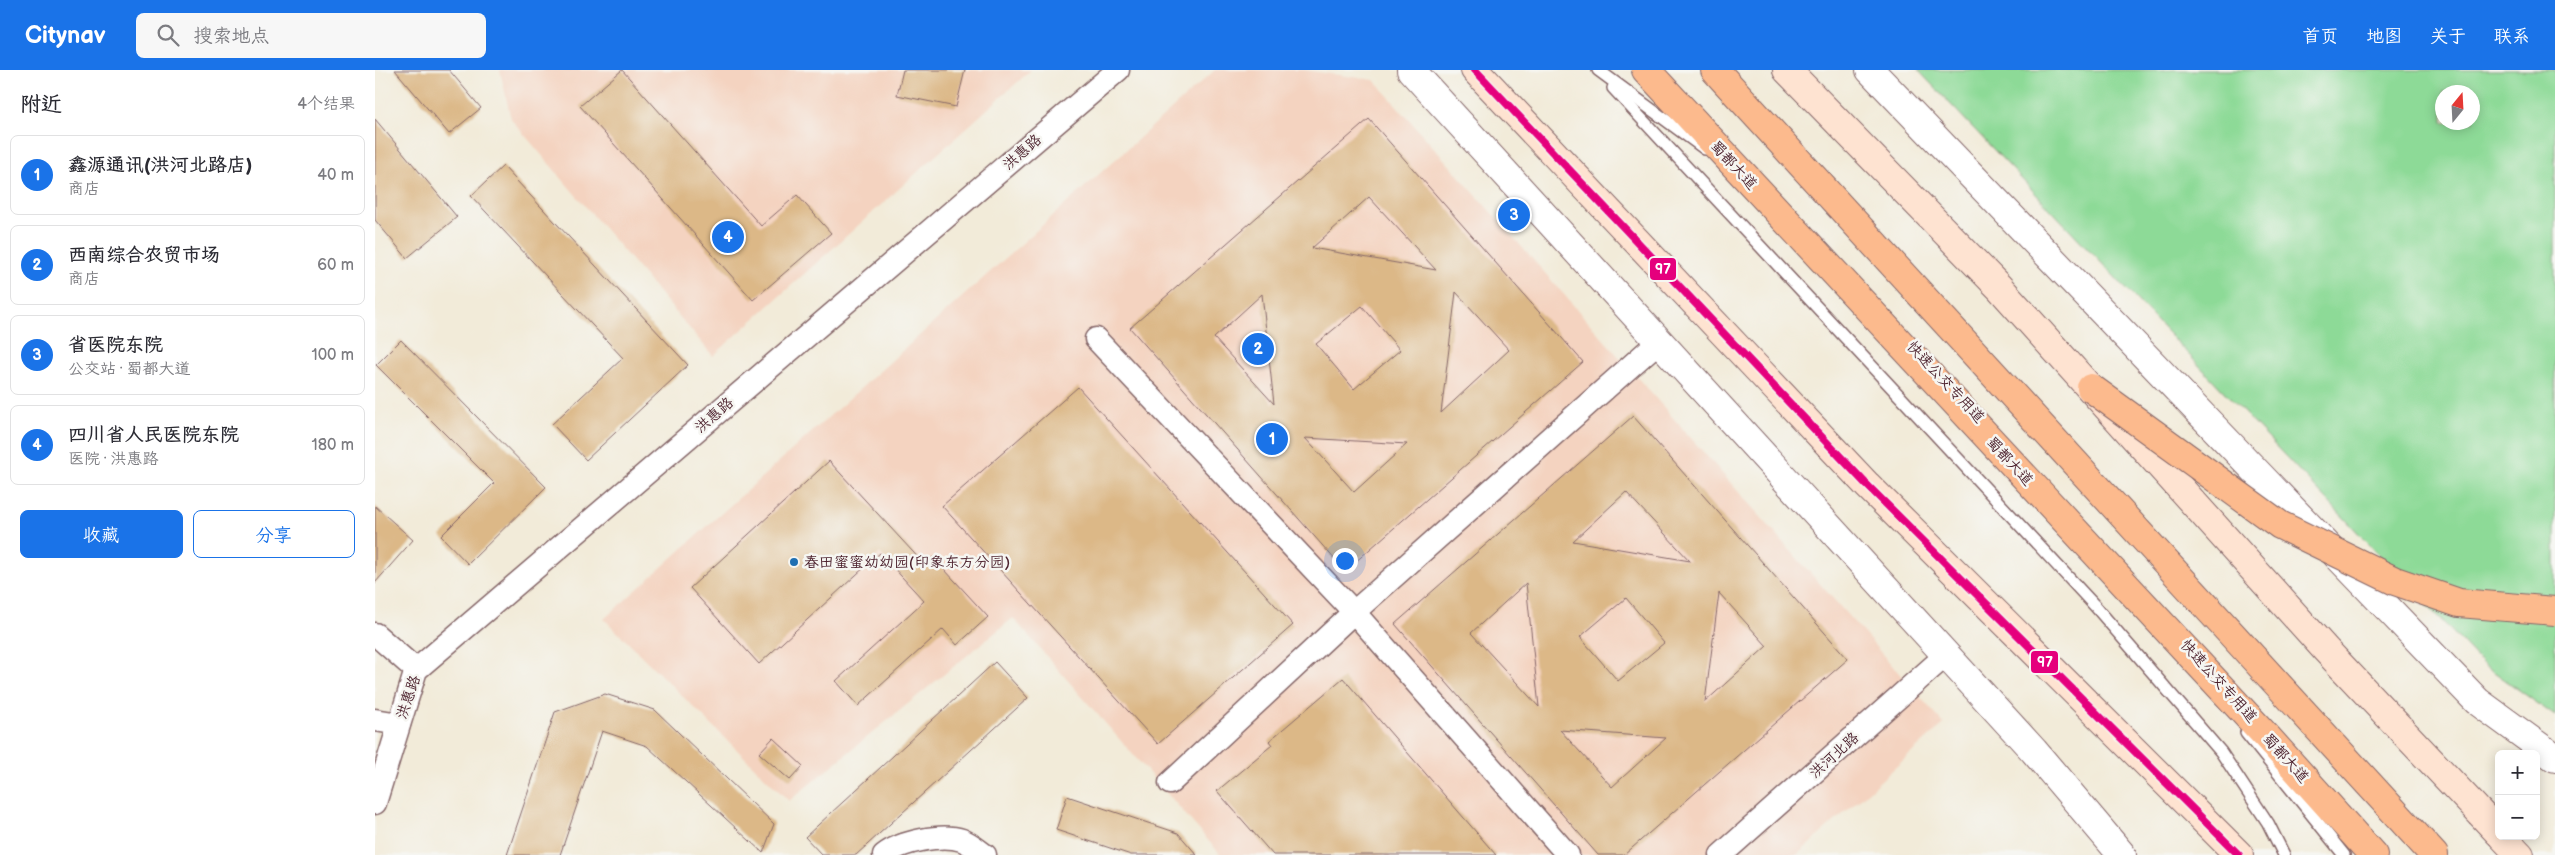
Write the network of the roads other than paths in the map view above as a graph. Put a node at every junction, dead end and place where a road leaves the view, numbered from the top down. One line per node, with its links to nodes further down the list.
1 (1117, 70): 16 (street, 洪惠路)
2 (1411, 70): 10 (street)
3 (1475, 70): 29 (main road)
4 (1597, 70): 30 (lane, 快速公交专用道); 31 (lane, 快速公交专用道)
5 (1646, 70): 32 (main road, 蜀都大道)
6 (1715, 70): 33 (main road)
7 (1787, 70): 11 (main road)
8 (1869, 70): 19 (street)
9 (1097, 339): 13 (street)
10 (1659, 340): 13 (street); 15 (street)
11 (2091, 388): 12 (main road, bridge); 22 (main road, bridge)
12 (2555, 611)
13 (1354, 612): 20 (street); 26 (street)
14 (375, 634): 16 (street)
15 (1946, 655): 27 (street, 洪河北路); 28 (street)
16 (416, 670): 18 (street, 洪惠路)
17 (375, 720): 18 (street)
18 (399, 724): 21 (street, 洪惠路)
19 (2555, 758)
20 (1170, 783)
21 (375, 803)
22 (2495, 829)
23 (2506, 840): 34 (main road)
24 (884, 855): 25 (street)
25 (985, 855)
26 (1568, 855)
27 (1721, 855)
28 (2122, 855)
29 (2239, 855)
30 (2285, 855)
31 (2344, 855)
32 (2373, 855)
33 (2434, 855)
34 (2520, 855)

